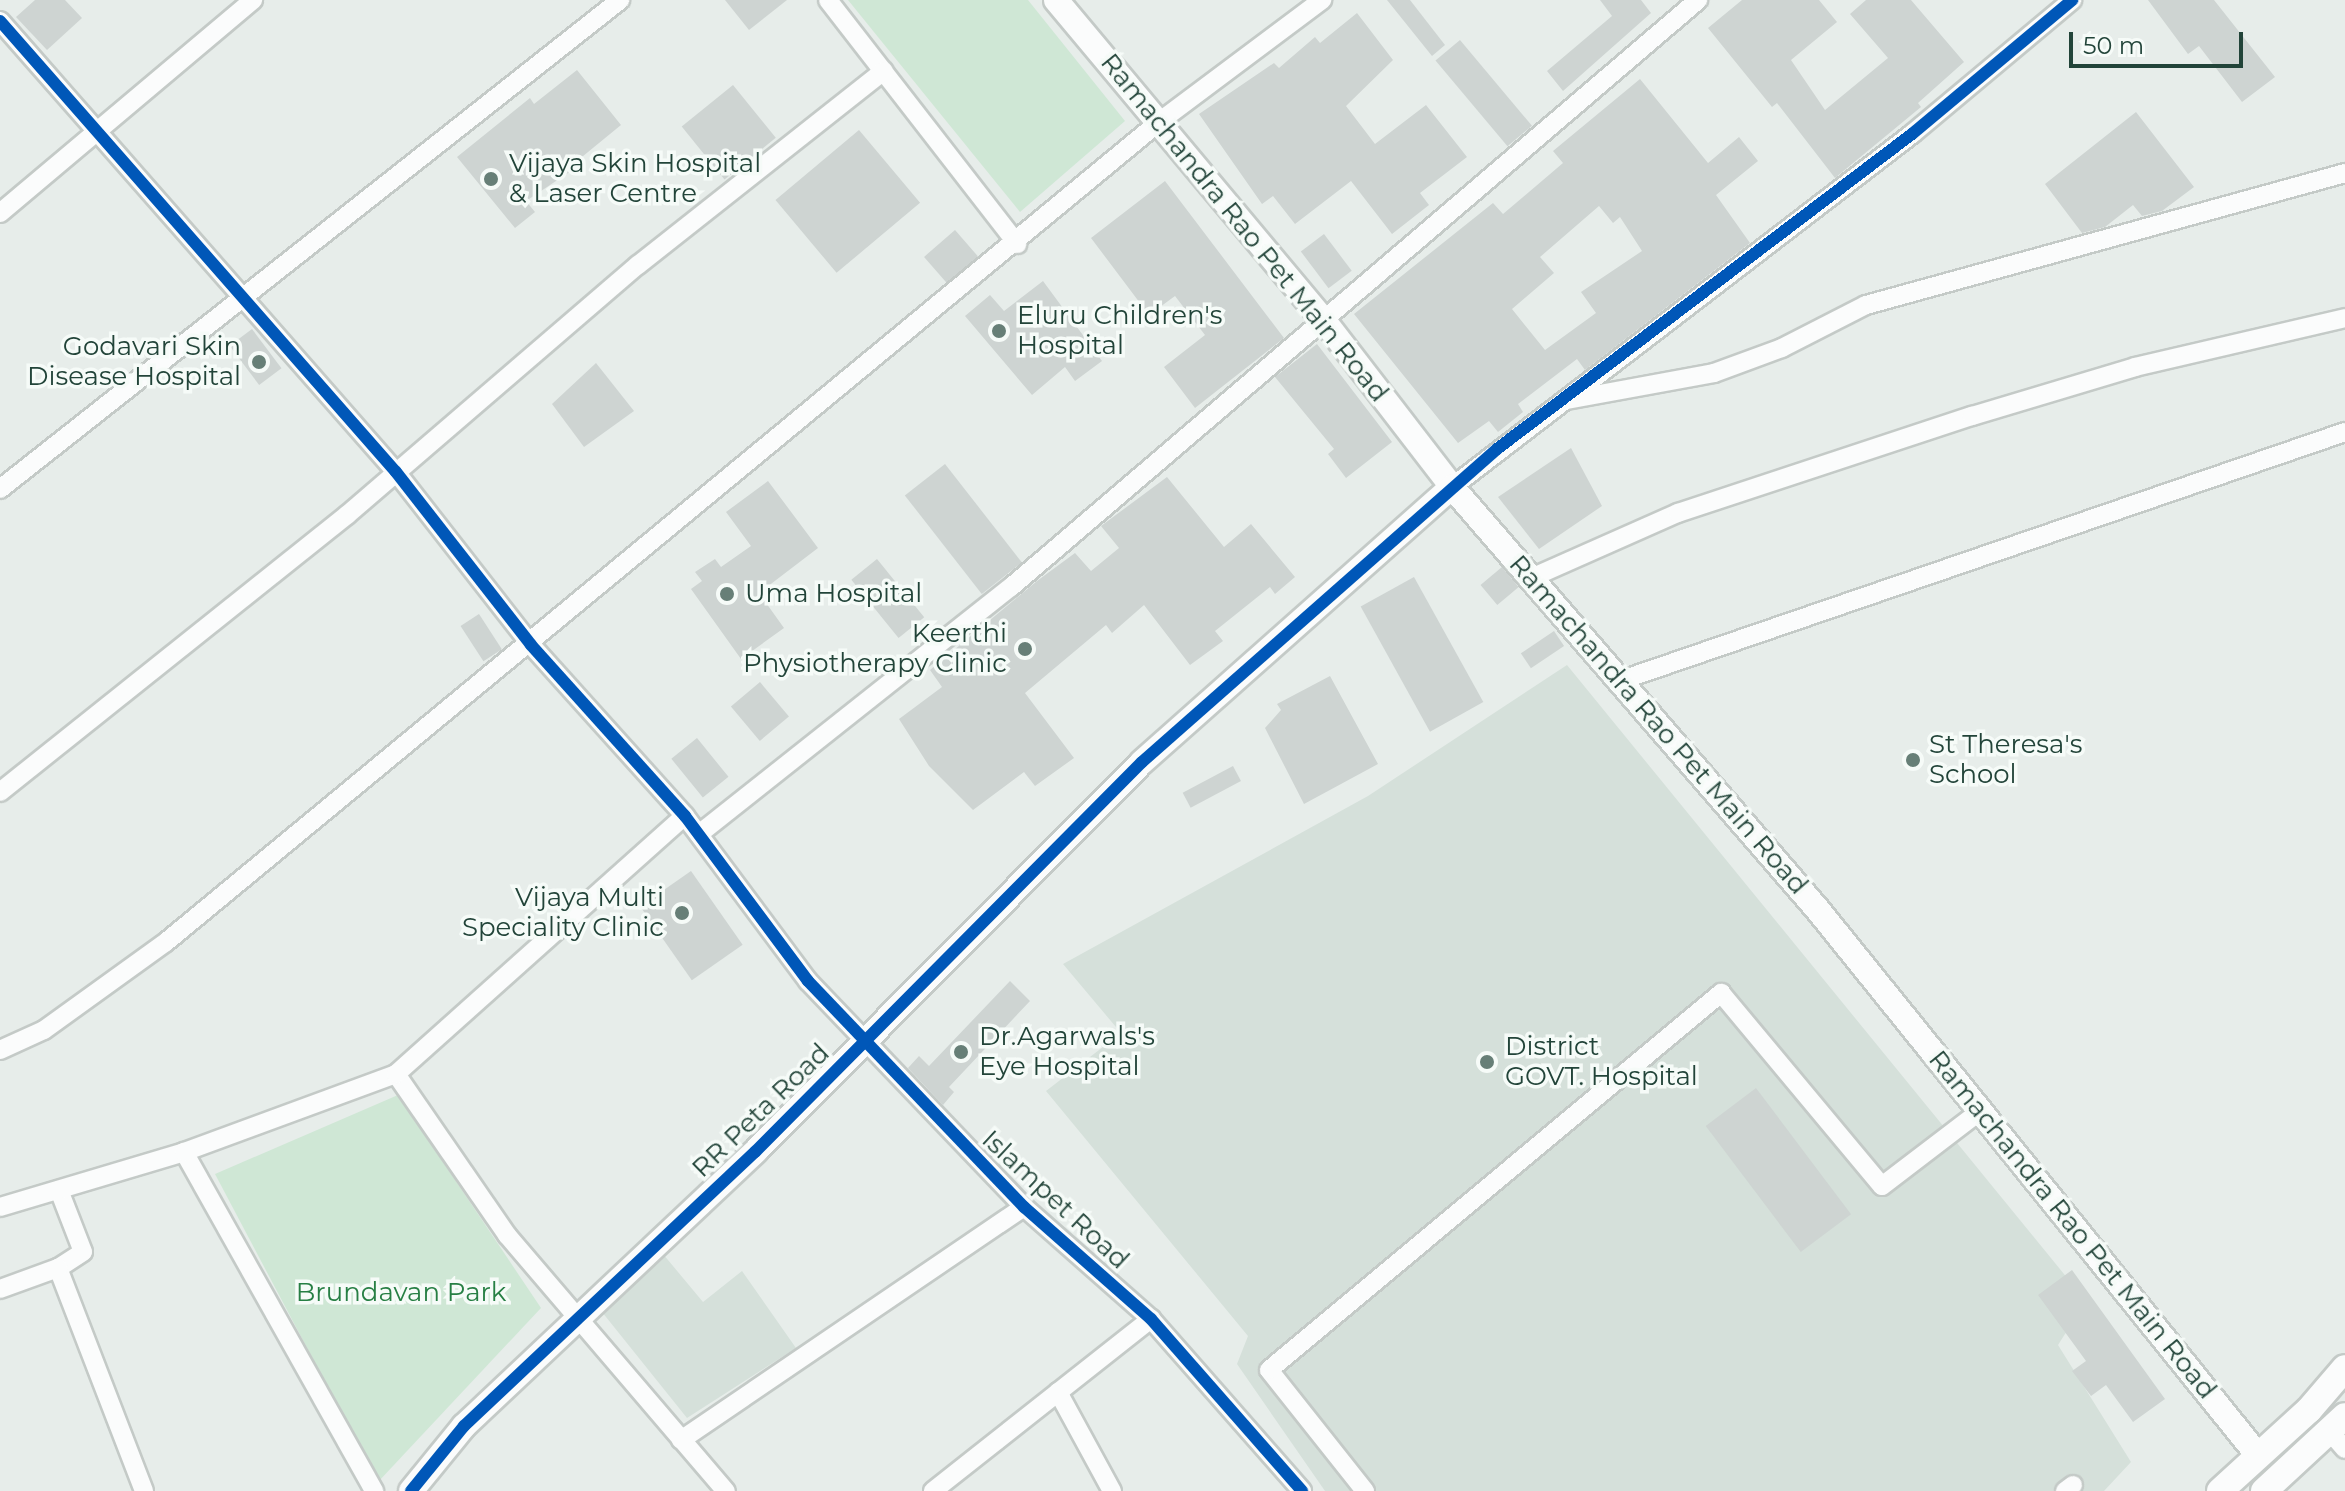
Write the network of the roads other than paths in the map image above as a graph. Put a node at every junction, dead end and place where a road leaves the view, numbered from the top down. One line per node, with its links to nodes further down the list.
1 (253, 0): 11 (street)
2 (620, 0): 15 (street)
3 (828, 0): 9 (street)
4 (1056, 0): 10 (street, Ramachandra Rao Pet Main Road)
5 (1322, 0): 10 (street)
6 (1698, 0): 16 (street)
7 (2072, 0): 18 (street)
8 (0, 21): 11 (street, Islampet Road)
9 (884, 71): 14 (street); 20 (street)
10 (1159, 122): 14 (street); 16 (street, Ramachandra Rao Pet Main Road)
11 (98, 130): 13 (street); 15 (street, Islampet Road)
12 (2345, 173): 18 (street)
13 (0, 213)
14 (1017, 244): 24 (street)
15 (242, 294): 20 (street, Islampet Road); 22 (street)
16 (1322, 318): 21 (street, Ramachandra Rao Pet Main Road); 28 (street)
17 (2345, 318): 23 (street)
18 (1567, 400): 21 (street)
19 (2345, 432): 25 (street)
20 (396, 472): 24 (street, Islampet Road); 26 (street)
21 (1452, 487): 23 (street, Ramachandra Rao Pet Main Road); 29 (street, RR Peta Road)
22 (0, 489)
23 (1531, 578): 25 (street, Ramachandra Rao Pet Main Road)
24 (531, 645): 27 (street, Islampet Road); 30 (street)
25 (1619, 681): 32 (street, Ramachandra Rao Pet Main Road)
26 (0, 792)
27 (685, 816): 28 (street, Islampet Road); 31 (street)
28 (699, 834): 29 (street, Islampet Road)
29 (864, 1041): 36 (street, Islampet Road); 39 (street, RR Peta Road)
30 (0, 1050)
31 (396, 1074): 33 (street); 39 (street)
32 (1980, 1111): 45 (street, Ramachandra Rao Pet Main Road); 53 (street)
33 (184, 1152): 34 (street); 47 (street)
34 (59, 1190): 35 (street); 37 (street)
35 (0, 1207)
36 (1024, 1207): 40 (street, Islampet Road); 44 (street)
37 (58, 1268): 38 (street); 46 (street)
38 (0, 1289)
39 (576, 1317): 44 (street); 48 (street, RR Peta Road)
40 (1151, 1319): 42 (street); 52 (street, Islampet Road)
41 (2345, 1368): 45 (main road)
42 (1058, 1392): 50 (street); 51 (street)
43 (2340, 1433): 55 (main road)
44 (681, 1440): 49 (street)
45 (2257, 1454): 54 (main road)
46 (144, 1491)
47 (374, 1491)
48 (411, 1491)
49 (726, 1491)
50 (933, 1491)
51 (1112, 1491)
52 (1302, 1491)
53 (1365, 1491)
54 (2220, 1491)
55 (2264, 1491)

